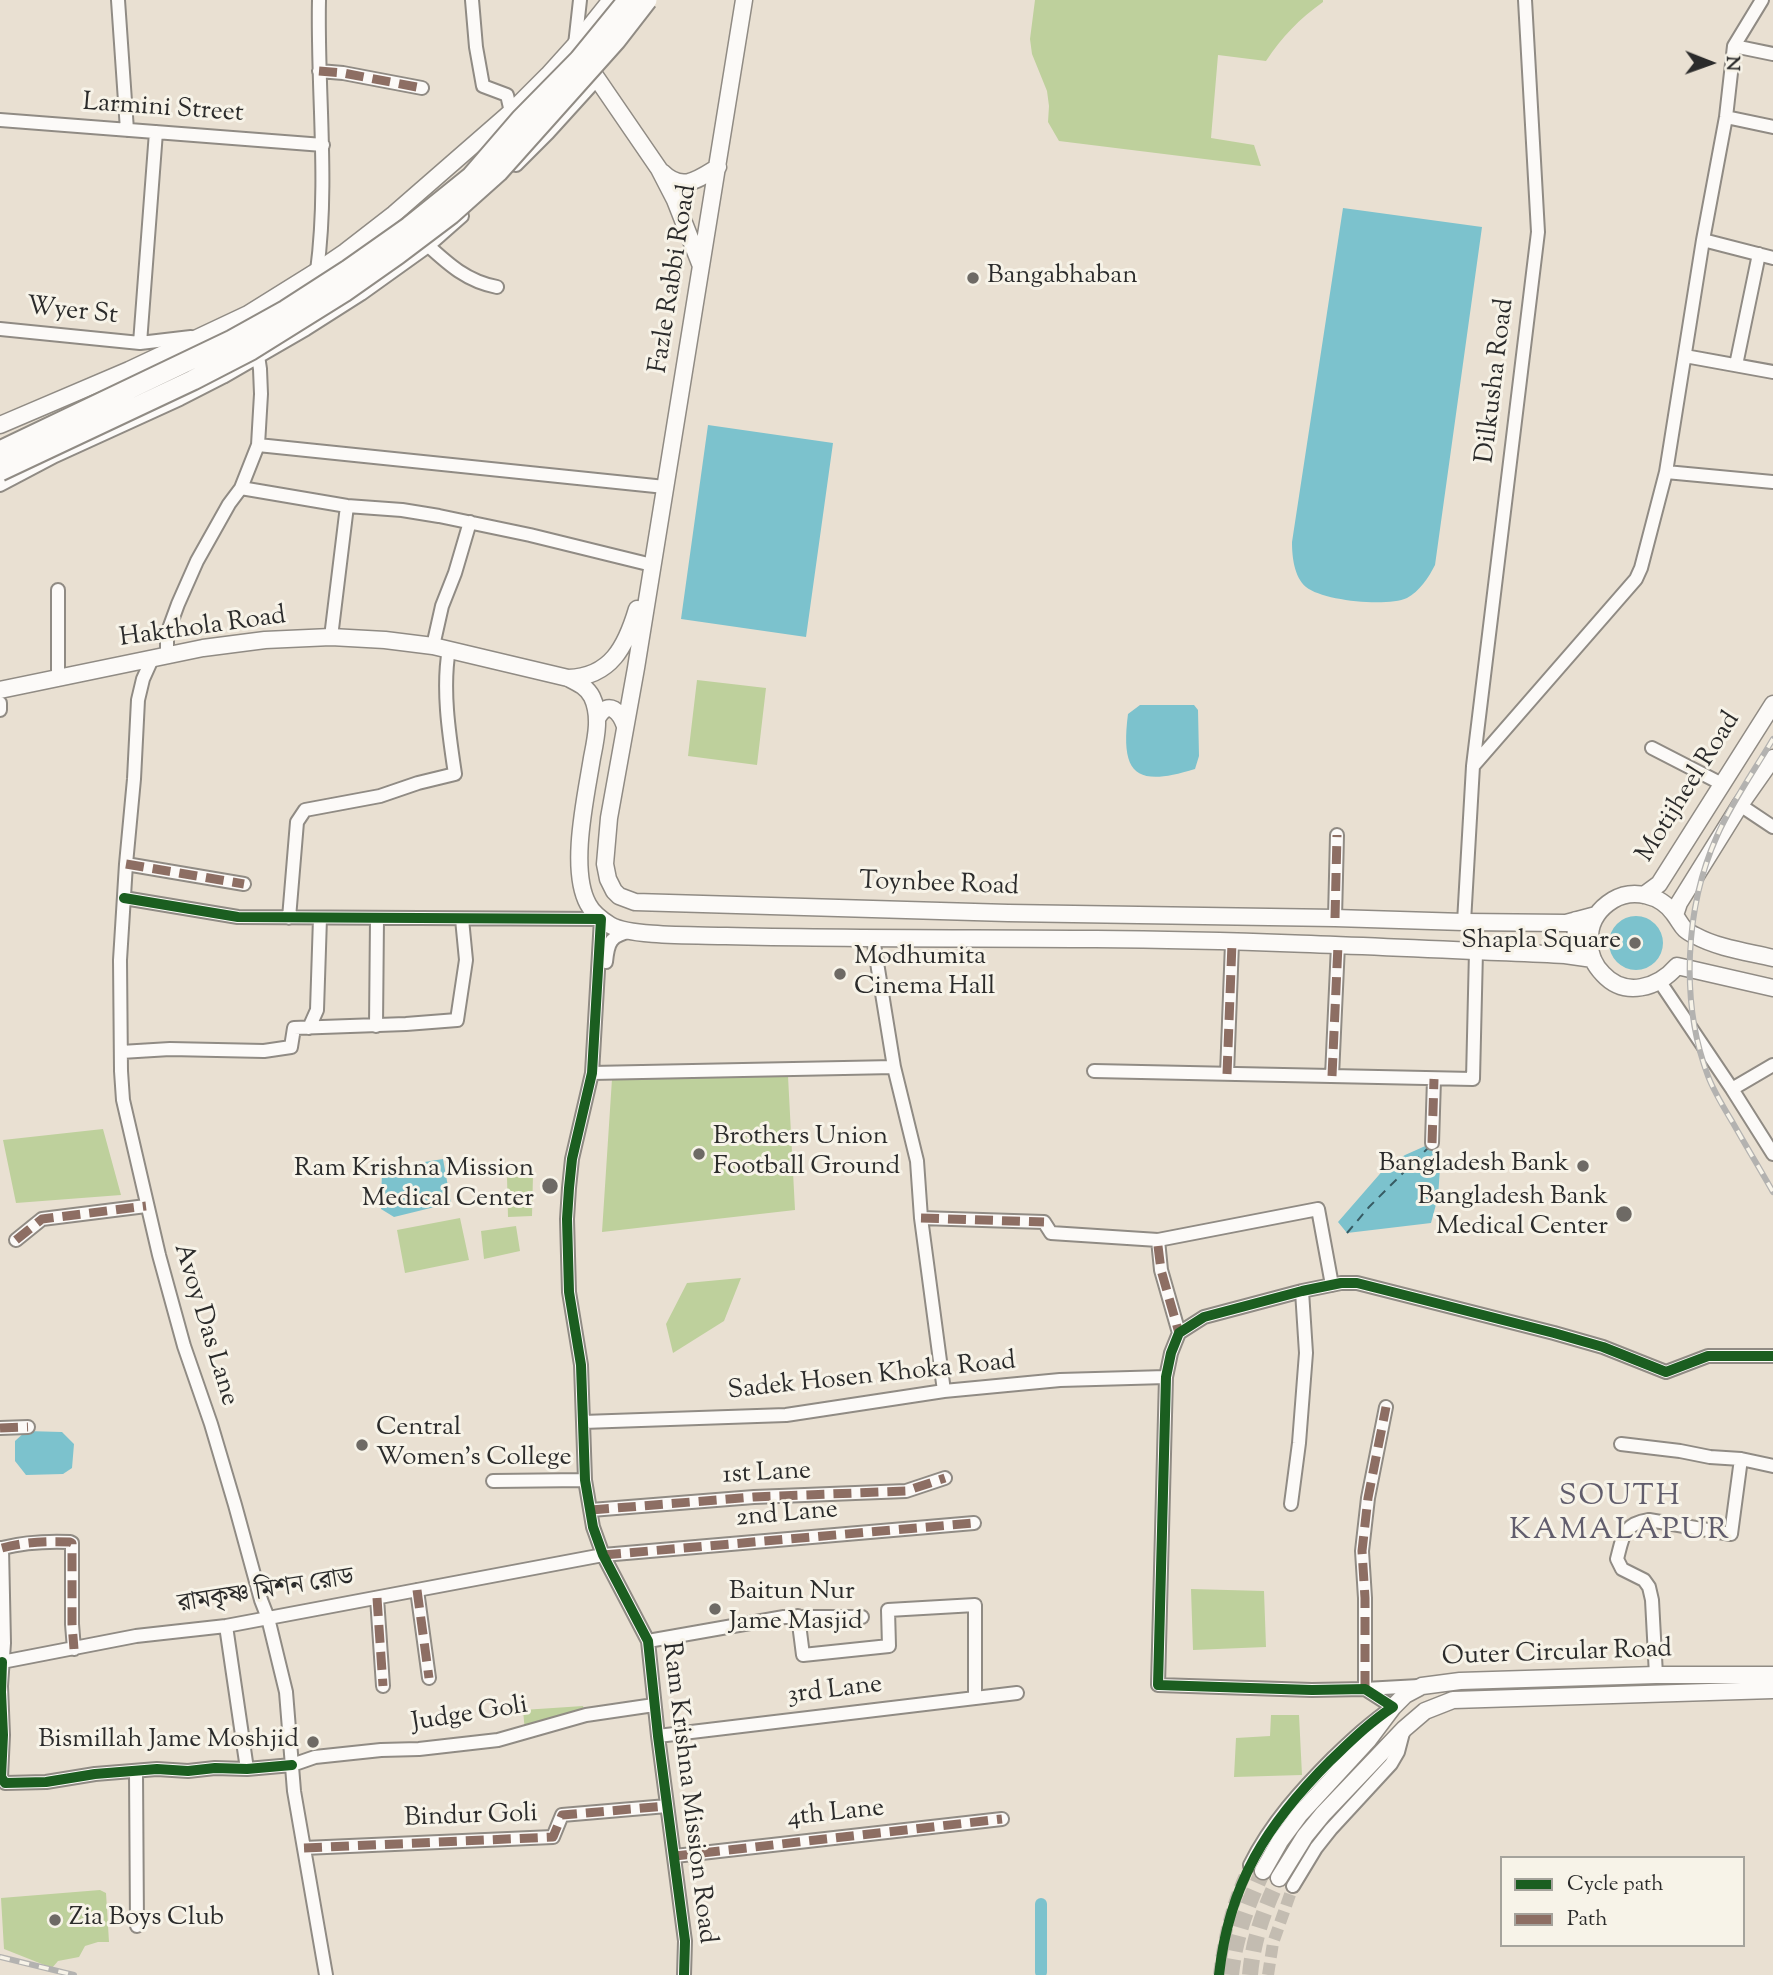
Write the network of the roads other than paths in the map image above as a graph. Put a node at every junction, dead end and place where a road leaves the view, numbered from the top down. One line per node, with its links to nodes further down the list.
1 (118, 0): 21 (street)
2 (319, 0): 14 (street)
3 (472, 0): 17 (street)
4 (580, 0): 11 (street)
5 (611, 0): 11 (main road)
6 (628, 0): 44 (highway, bridge)
7 (647, 0): 45 (highway, bridge)
8 (744, 0): 24 (main road, Fazle Rabbi Road)
9 (1525, 0): 68 (street, Dilkusha Road)
10 (1762, 0): 12 (street)
11 (575, 45): 15 (main road); 17 (main road)
12 (1734, 46): 13 (street); 18 (street)
13 (1773, 54)
14 (319, 71): 16 (street); 23 (street)
15 (597, 79): 25 (main road); 28 (street)
16 (422, 88)
17 (511, 111): 26 (main road)
18 (1726, 117): 20 (street); 27 (street)
19 (0, 120): 21 (street, Larmini Street)
20 (1773, 127)
21 (127, 130): 22 (street, Larmini Street)
22 (156, 132): 23 (street, Larmini Street); 37 (street)
23 (323, 145): 32 (street)
24 (718, 167): 25 (main road); 31 (main road, Fazle Rabbi Road)
25 (659, 169): 31 (main road)
26 (394, 214): 28 (street); 32 (main road)
27 (1703, 240): 29 (street); 38 (street)
28 (428, 246): 33 (street); 39 (street)
29 (1759, 254): 30 (street); 40 (street)
30 (1773, 258)
31 (702, 268): 49 (main road, Fazle Rabbi Road)
32 (317, 271): 34 (main road)
33 (497, 287)
34 (248, 314): 36 (main road); 39 (street, Avoy Das Lane)
35 (0, 329): 37 (street, Wyer St)
36 (201, 336): 37 (street, Wyer St); 42 (main road)
37 (140, 343)
38 (1685, 356): 40 (street); 46 (street)
39 (258, 357): 43 (street, Avoy Das Lane); 48 (street)
40 (1736, 365): 41 (street)
41 (1773, 372)
42 (0, 425)
43 (258, 445): 49 (street); 50 (street, Avoy Das Lane)
44 (0, 451)
45 (0, 471)
46 (1666, 472): 47 (street); 68 (street)
47 (1773, 482)
48 (0, 485)
49 (665, 487): 53 (main road, Fazle Rabbi Road)
50 (241, 488): 51 (street); 57 (street, Avoy Das Lane)
51 (348, 506): 52 (street); 55 (street)
52 (470, 522): 53 (street); 56 (street)
53 (652, 565): 59 (main road); 65 (main road, Toynbee Road)
54 (58, 590): 58 (street)
55 (331, 638): 56 (main road, Hakthola Road); 57 (main road, Hakthola Road)
56 (441, 647): 59 (main road, Hakthola Road); 78 (street)
57 (160, 658): 58 (main road, Hakthola Road); 73 (street, Avoy Das Lane)
58 (58, 678): 60 (main road, Hakthola Road)
59 (568, 678): 64 (main road)
60 (0, 690)
61 (0, 703): 63 (street)
62 (1773, 704): 69 (main road, Motijheel Road)
63 (0, 710)
64 (597, 717): 65 (main road); 83 (main road)
65 (625, 726): 80 (main road, Toynbee Road)
66 (1652, 748): 69 (street)
67 (1773, 758): 70 (main road, Motijheel Road)
68 (1473, 766): 86 (street, Dilkusha Road)
69 (1722, 784): 75 (main road, Motijheel Road)
70 (1741, 805): 71 (street); 85 (main road, Motijheel Road)
71 (1773, 827)
72 (1337, 835): 80 (street)
73 (127, 864): 74 (street); 76 (street, Avoy Das Lane)
74 (244, 884)
75 (1644, 895): 77 (main road); 85 (main road)
76 (124, 898): 78 (street); 100 (street, Avoy Das Lane)
77 (1596, 915): 84 (main road, Toynbee Road); 94 (main road)
78 (289, 918): 79 (street)
79 (320, 918): 81 (street); 99 (street)
80 (1335, 918): 86 (main road, Toynbee Road)
81 (377, 919): 82 (street); 98 (street)
82 (462, 919): 83 (street); 98 (street)
83 (601, 919): 87 (main road, Toynbee Road); 97 (street, Ram Krishna Mission Road)
84 (1576, 920): 86 (main road, Toynbee Road); 92 (main road)
85 (1678, 921): 93 (main road)
86 (1464, 922)
87 (631, 931): 88 (main road, Toynbee Road); 97 (street)
88 (873, 938): 89 (main road, Toynbee Road); 102 (street)
89 (1232, 943): 90 (main road, Toynbee Road); 105 (street)
90 (1338, 945): 91 (main road, Toynbee Road); 106 (street)
91 (1476, 951): 92 (main road, Toynbee Road); 107 (street)
92 (1575, 956): 94 (main road, Toynbee Road)
93 (1773, 958)
94 (1593, 959): 95 (main road)
95 (1660, 982): 96 (main road); 108 (street)
96 (1773, 988)
97 (597, 1003): 104 (street, Ram Krishna Mission Road)
98 (376, 1026): 99 (street)
99 (309, 1028): 100 (street)
100 (121, 1052): 111 (street, Avoy Das Lane)
101 (1773, 1065): 108 (street)
102 (894, 1067): 104 (street); 112 (street)
103 (1094, 1071): 105 (street)
104 (592, 1073): 122 (street, Ram Krishna Mission Road)
105 (1227, 1074): 106 (street)
106 (1332, 1076): 107 (street)
107 (1434, 1079): 109 (street)
108 (1732, 1089): 110 (street)
109 (1432, 1143)
110 (1773, 1154)
111 (146, 1206): 113 (street); 141 (street, Avoy Das Lane)
112 (921, 1218): 114 (street); 120 (street)
113 (16, 1240)
114 (1158, 1240): 115 (street); 117 (street)
115 (1332, 1285): 116 (street); 118 (street)
116 (1302, 1292): 117 (street); 131 (street)
117 (1179, 1333): 119 (street)
118 (1773, 1356)
119 (1166, 1377): 120 (street, Sadek Hosen Khoka Road); 151 (street)
120 (944, 1391): 122 (street, Sadek Hosen Khoka Road)
121 (1386, 1407): 151 (street)
122 (583, 1422): 129 (street, Ram Krishna Mission Road)
123 (28, 1427): 124 (street)
124 (0, 1428)
125 (1620, 1444): 126 (street)
126 (1741, 1460): 127 (street); 146 (street)
127 (1773, 1466)
128 (945, 1478): 132 (street, 1st Lane)
129 (585, 1480): 130 (street); 132 (street, Ram Krishna Mission Road)
130 (493, 1481)
131 (1291, 1504)
132 (591, 1510): 135 (street, Ram Krishna Mission Road)
133 (974, 1523): 135 (street, 2nd Lane)
134 (1, 1548): 144 (street); 145 (street)
135 (603, 1555): 136 (street, 2nd Lane); 143 (street, Ram Krishna Mission Road)
136 (537, 1569): 137 (street, রামকৃষ্ণ মিশন রোড)
137 (417, 1590): 138 (street, রামকৃষ্ণ মিশন রোড); 148 (street)
138 (377, 1598): 141 (street, রামকৃষ্ণ মিশন রোড); 149 (street)
139 (798, 1616): 140 (street); 143 (street); 154 (street)
140 (862, 1617)
141 (268, 1618): 142 (street, রামকৃষ্ণ মিশন রোড); 159 (street, Avoy Das Lane)
142 (226, 1626): 144 (street, রামকৃষ্ণ মিশন রোড); 160 (street)
143 (648, 1642): 155 (street, Ram Krishna Mission Road)
144 (74, 1649): 145 (street, রামকৃষ্ণ মিশন রোড)
145 (2, 1662): 161 (street, Judge Goli)
146 (1656, 1675): 147 (main road, Outer Circular Road); 150 (main road, Outer Circular Road)
147 (1773, 1675)
148 (429, 1678)
149 (383, 1686)
150 (1422, 1686): 151 (street); 156 (main road, Outer Circular Road)
151 (1365, 1689): 156 (street)
152 (1773, 1690): 157 (main road, Outer Circular Road)
153 (1017, 1693): 154 (street, 3rd Lane)
154 (975, 1698): 158 (street, 3rd Lane)
155 (654, 1705): 158 (street, Ram Krishna Mission Road); 159 (street, Judge Goli)
156 (1393, 1707): 157 (main road); 166 (main road, Outer Circular Road)
157 (1404, 1729): 167 (main road, Outer Circular Road)
158 (658, 1736): 162 (street, Ram Krishna Mission Road)
159 (292, 1765): 160 (street, Judge Goli); 164 (street, Avoy Das Lane)
160 (247, 1769): 161 (street, Judge Goli)
161 (136, 1772): 168 (street)
162 (667, 1806): 164 (street, Bindur Goli); 165 (street, Ram Krishna Mission Road)
163 (1002, 1819): 165 (street, 4th Lane)
164 (304, 1847): 169 (street, Avoy Das Lane)
165 (675, 1856): 170 (street, Ram Krishna Mission Road)
166 (1256, 1868)
167 (1286, 1882)
168 (137, 1926)
169 (326, 1975)
170 (684, 1975)

